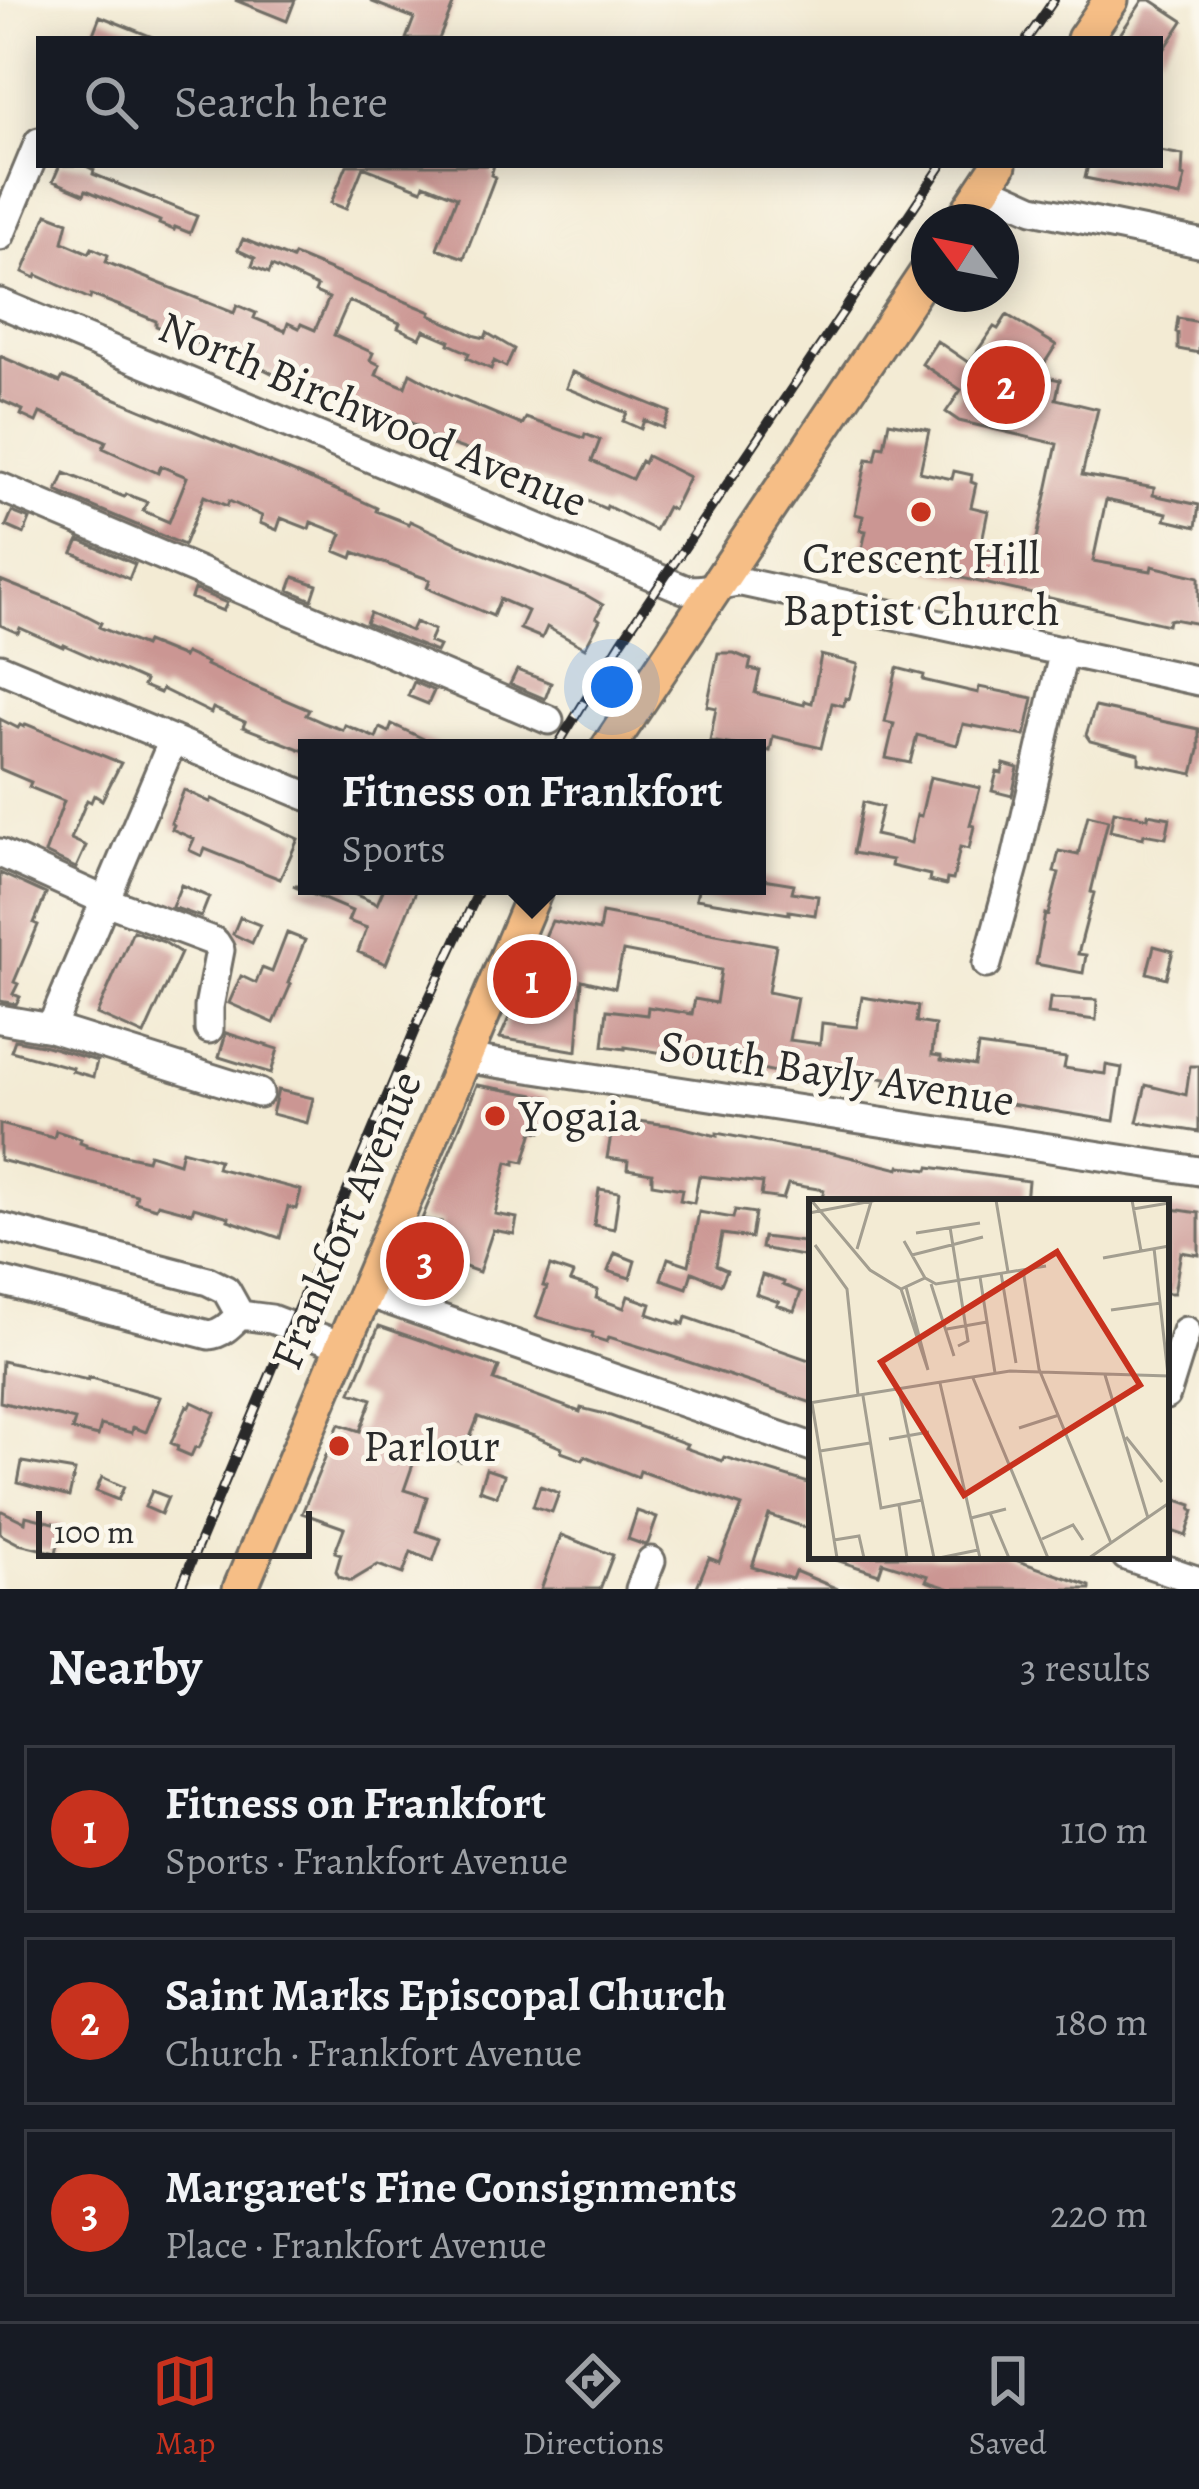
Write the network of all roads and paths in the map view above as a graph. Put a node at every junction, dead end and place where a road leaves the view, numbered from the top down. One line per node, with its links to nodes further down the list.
1 (1111, 0): 2 (main road)
2 (1086, 36)
3 (36, 149): 6 (street)
4 (992, 176): 5 (main road); 7 (street)
5 (973, 204)
6 (0, 236)
7 (1199, 243)
8 (911, 296): 11 (main road)
9 (0, 303): 11 (street, North Birchwood Avenue)
10 (0, 487): 15 (street)
11 (715, 588): 12 (street, North Birchwood Avenue); 16 (main road)
12 (1064, 650): 14 (street, North Birchwood Avenue); 22 (street)
13 (0, 668): 17 (street)
14 (1199, 681)
15 (549, 720)
16 (614, 739)
17 (172, 740): 18 (street); 21 (street)
18 (298, 792)
19 (0, 853): 21 (street)
20 (528, 895): 26 (main road, Frankfort Avenue)
21 (106, 901): 24 (street); 25 (street)
22 (988, 964)
23 (0, 1019): 24 (street)
24 (51, 1028): 27 (street)
25 (209, 1029)
26 (463, 1058): 28 (street, South Bayly Avenue); 31 (main road, Frankfort Avenue)
27 (259, 1094)
28 (1199, 1171)
29 (0, 1227): 32 (street)
30 (0, 1280): 32 (street)
31 (364, 1292): 34 (main road, Frankfort Avenue); 36 (street)
32 (239, 1315): 34 (street)
33 (1186, 1331): 35 (street)
34 (342, 1346): 40 (main road, Frankfort Avenue)
35 (1169, 1385)
36 (809, 1446)
37 (1135, 1559): 39 (street)
38 (651, 1561): 41 (street)
39 (1199, 1581)
40 (249, 1586)
41 (640, 1589)

